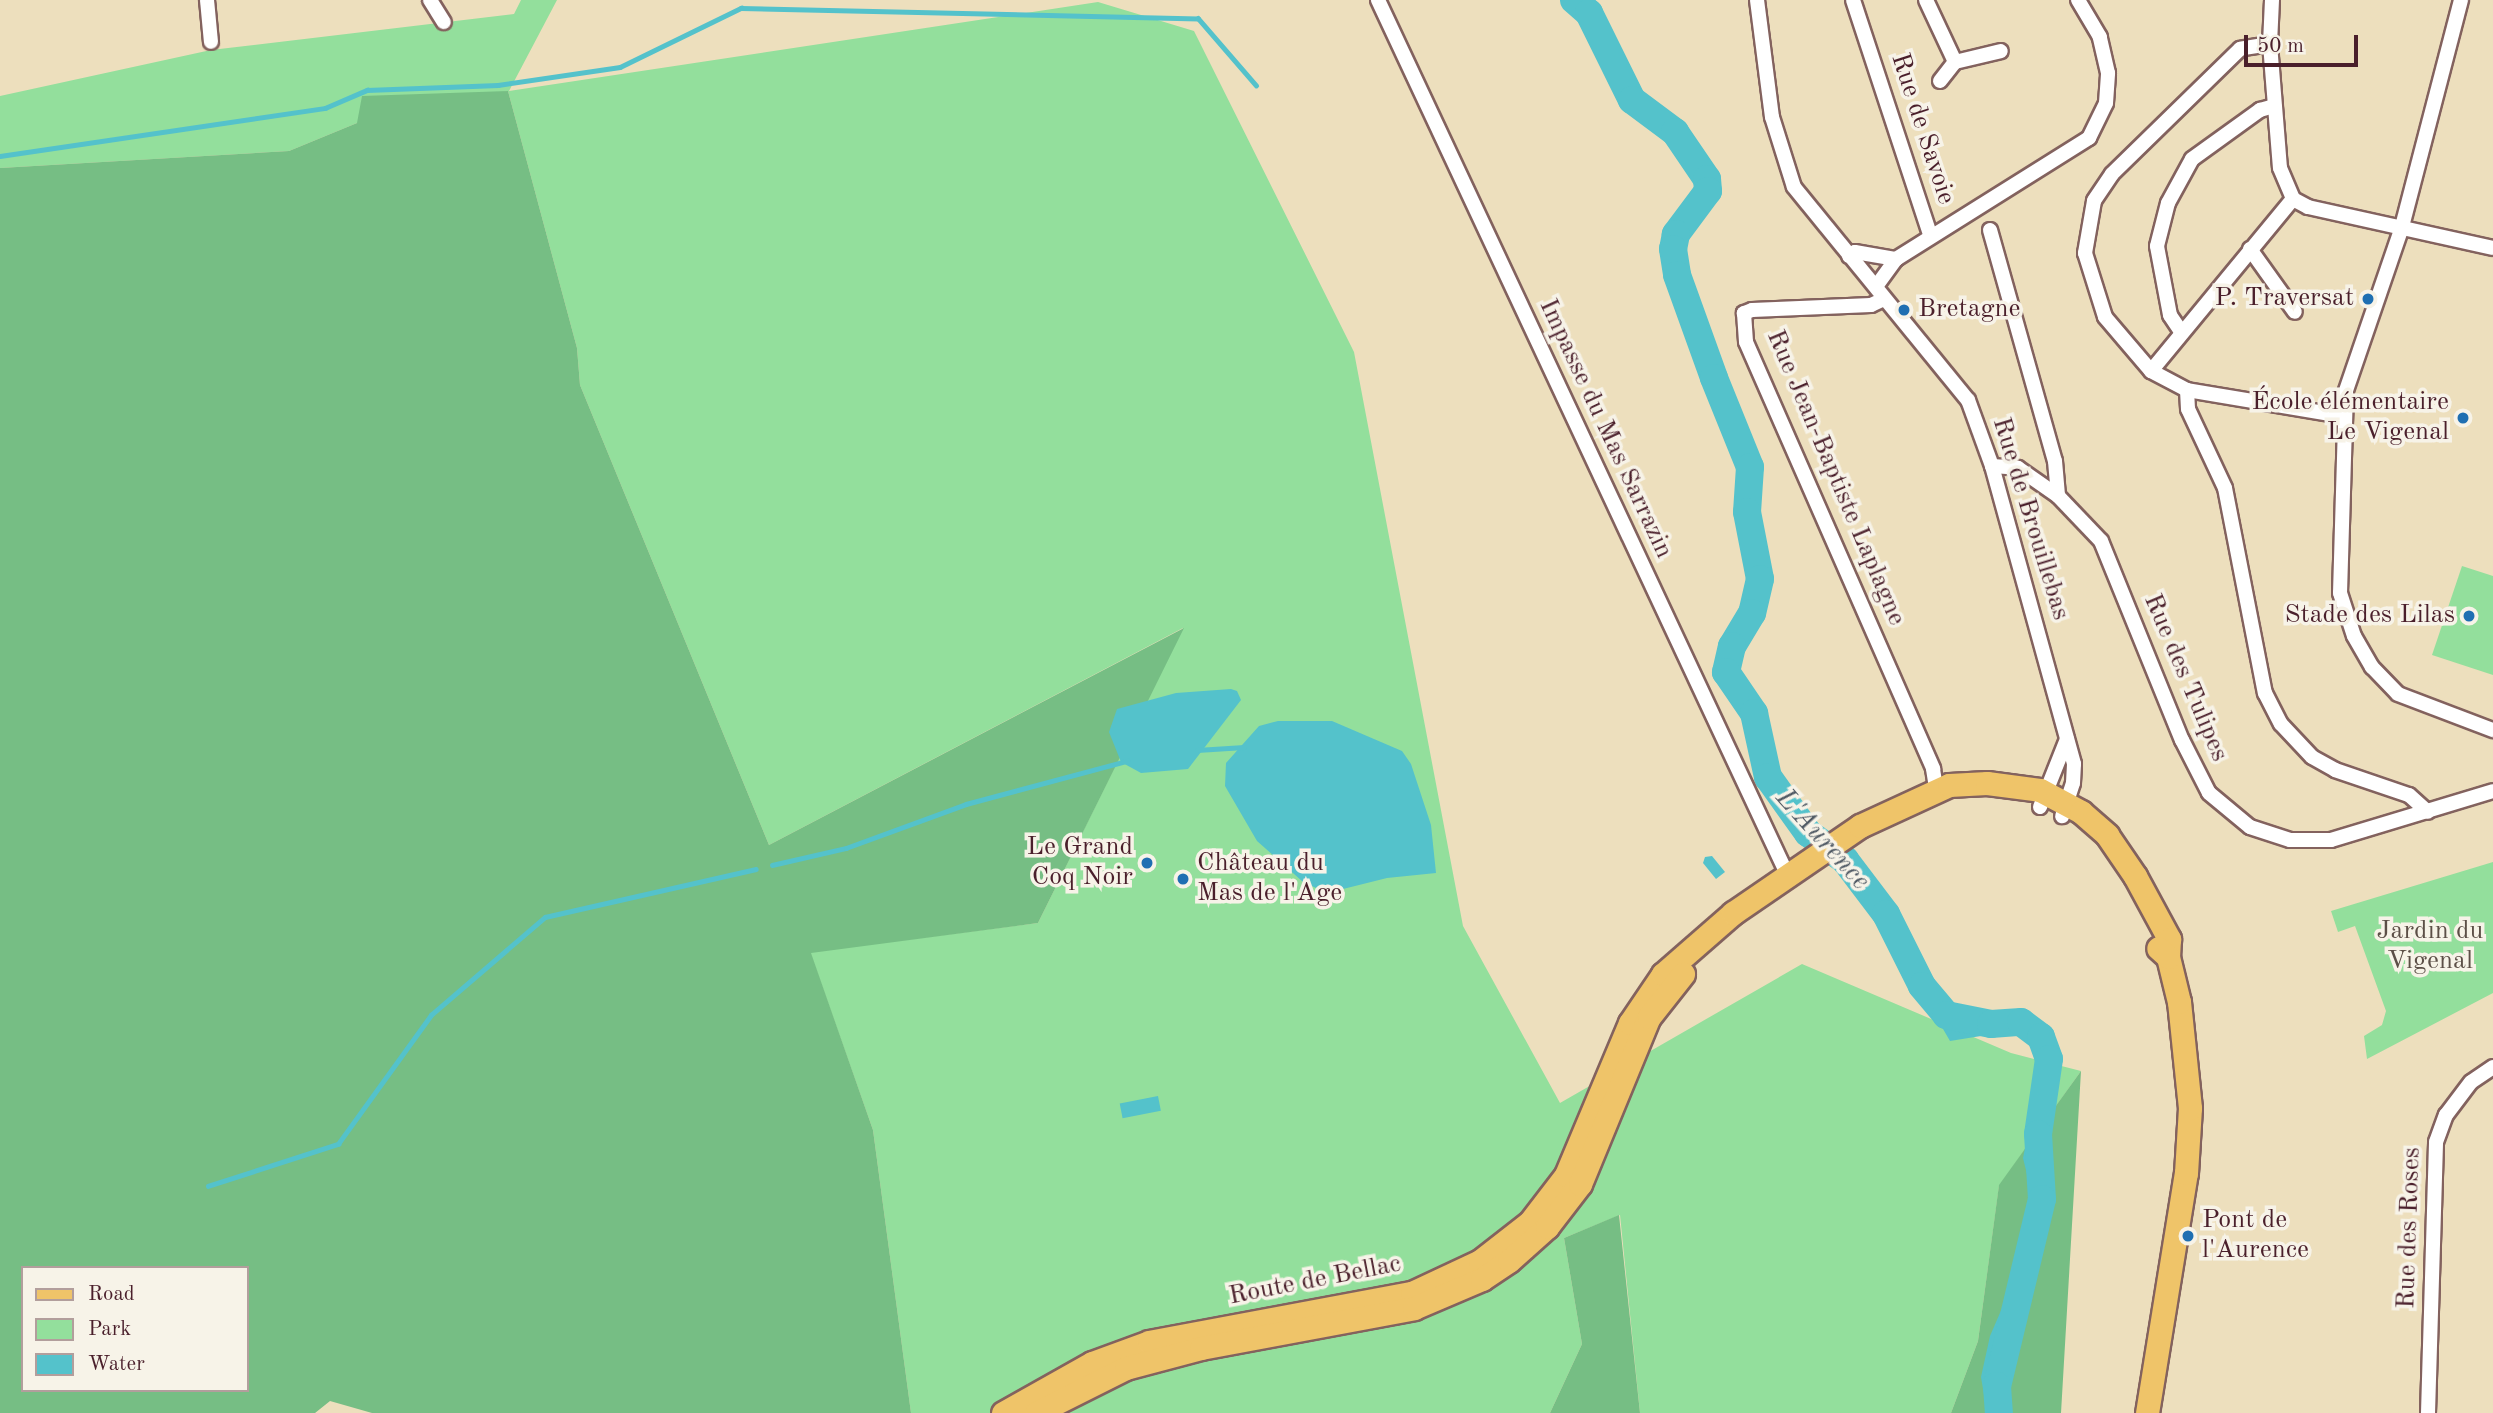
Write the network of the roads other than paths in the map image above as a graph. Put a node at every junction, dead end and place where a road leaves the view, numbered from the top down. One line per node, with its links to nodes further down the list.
1 (207, 0): 11 (street)
2 (430, 0): 10 (street)
3 (1378, 0): 39 (street, Impasse du Mas Sarrazin)
4 (1757, 0): 23 (street, Rue de Brouillebas)
5 (1853, 0): 20 (street, Rue de Savoie)
6 (1926, 0): 14 (street)
7 (2078, 0): 20 (street)
8 (2272, 0): 12 (street)
9 (2461, 0): 18 (street)
10 (443, 22)
11 (211, 42)
12 (2270, 44): 16 (street); 28 (street)
13 (2001, 51): 14 (street)
14 (1955, 62): 15 (street)
15 (1940, 81)
16 (2274, 106): 17 (street); 27 (street)
17 (2293, 199): 18 (street); 21 (street)
18 (2402, 227): 22 (street); 30 (street)
19 (1990, 230): 32 (street)
20 (1930, 234): 24 (street, Rue de Savoie)
21 (2250, 248): 26 (street); 27 (street)
22 (2493, 248)
23 (1849, 256): 24 (street); 25 (street, Rue de Brouillebas)
24 (1896, 259): 25 (street, Rue de Savoie)
25 (1880, 293): 31 (street, Rue de Brouillebas); 36 (street, Rue Jean-Baptiste Laplagne)
26 (2295, 312)
27 (2180, 330): 28 (street)
28 (2151, 371): 29 (street)
29 (2187, 390): 30 (street); 38 (street)
30 (2343, 416): 33 (street)
31 (1992, 466): 32 (street, Rue des Tulipes); 34 (street, Rue de Brouillebas)
32 (2057, 496): 38 (street, Rue des Tulipes)
33 (2493, 730)
34 (2068, 738): 37 (street); 37 (street, Rue de Brouillebas)
35 (2493, 791): 38 (street, Rue des Tulipes)
36 (1937, 793): 37 (main road); 39 (main road, Route de Bellac)
37 (2054, 805): 43 (main road)
38 (2428, 811)
39 (1789, 878): 41 (main road, Route de Bellac); 42 (main road, Route de Bellac)
40 (2493, 1068): 44 (street, Rue des Roses)
41 (1003, 1413)
42 (1036, 1413)
43 (2147, 1413)
44 (2428, 1413)

